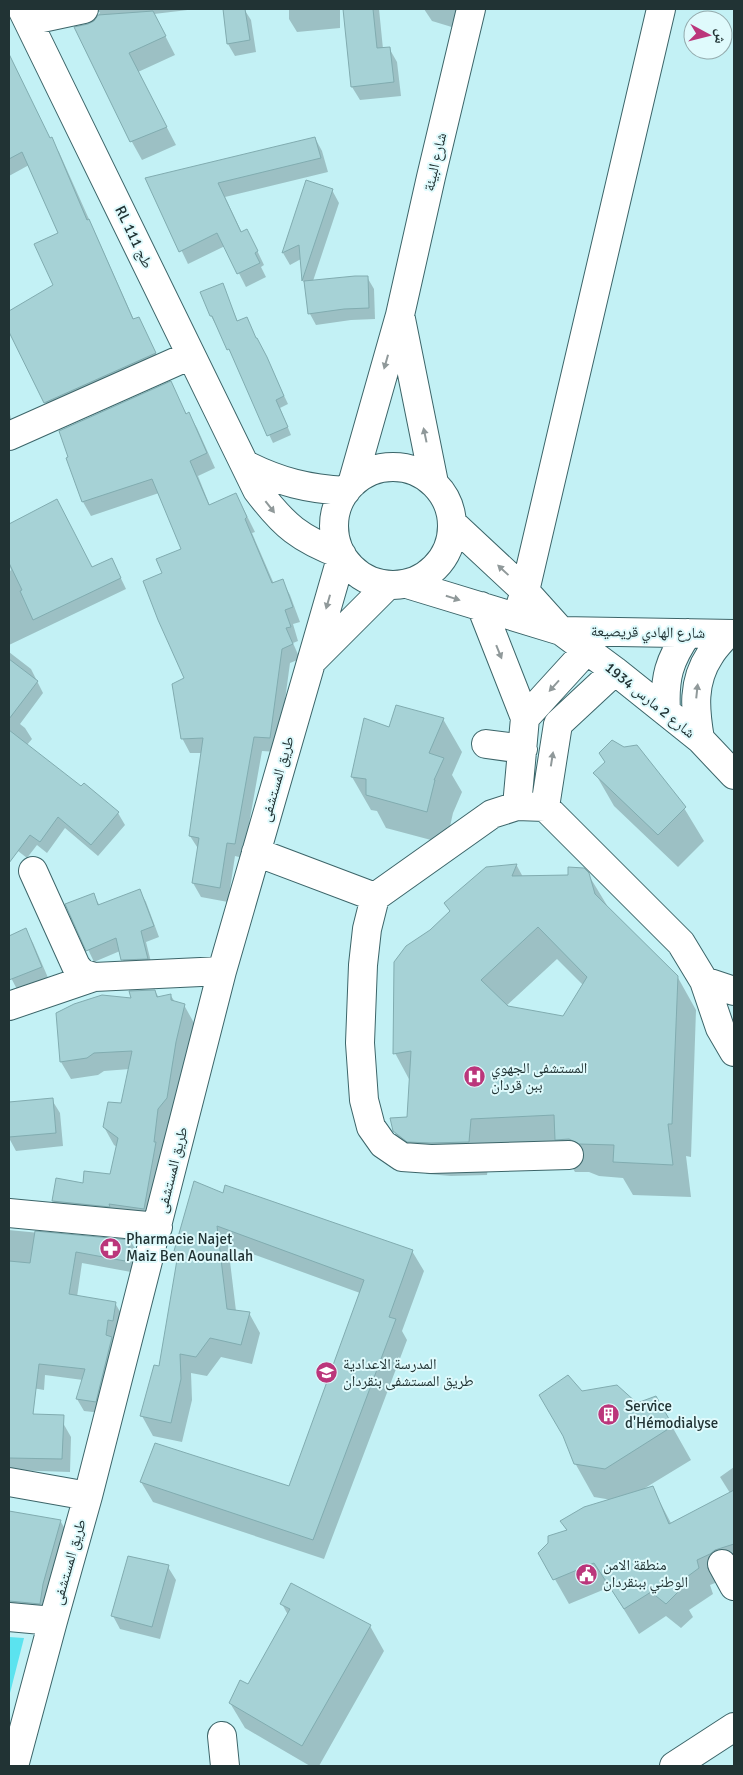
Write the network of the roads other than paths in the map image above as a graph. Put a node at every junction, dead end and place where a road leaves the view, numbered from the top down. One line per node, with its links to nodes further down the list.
1 (84, 9): 4 (street)
2 (472, 9): 5 (street, شارع البيئة)
3 (661, 9): 14 (street)
4 (25, 15): 6 (street, RL طج 111)
5 (400, 315): 9 (street, one-way to 5); 10 (street, شارع البيئة, one-way to 10)
6 (191, 355): 7 (street); 8 (street, RL طج 111)
7 (9, 436)
8 (246, 465): 10 (street); 12 (street, RL طج 111, one-way to 12)
9 (434, 483): 10 (street); 11 (street)
10 (349, 488): 12 (street)
11 (452, 523): 13 (street); 14 (street, one-way to 11)
12 (342, 555): 13 (street); 20 (street, طريق المستشفى, one-way to 20)
13 (397, 585): 15 (street, one-way to 15); 20 (street)
14 (521, 604): 15 (street); 16 (street)
15 (481, 606): 23 (street, one-way to 23)
16 (561, 631): 17 (street, شارع الهادي قريصيعة); 19 (street, شارع 2 مارس 1934)
17 (688, 633): 18 (street, شارع الهادي قريصيعة); 22 (street)
18 (731, 634): 24 (street, one-way to 18)
19 (587, 650): 21 (street, شارع 2 مارس 1934); 23 (street, one-way to 23)
20 (310, 662): 30 (street, طريق المستشفى)
21 (615, 670): 22 (street, شارع 2 مارس 1934); 29 (street, one-way to 21)
22 (666, 711): 24 (street, شارع 2 مارس 1934)
23 (526, 718): 26 (street)
24 (700, 739): 27 (street, شارع 2 مارس 1934)
25 (486, 744): 26 (street)
26 (523, 749): 28 (street)
27 (734, 775)
28 (517, 806): 29 (street); 32 (street)
29 (544, 807): 35 (street)
30 (256, 852): 32 (street); 33 (street, طريق المستشفى)
31 (33, 871): 34 (street)
32 (375, 897): 39 (street)
33 (222, 971): 34 (street); 41 (street, طريق المستشفى)
34 (94, 976): 37 (street)
35 (704, 980): 36 (street); 38 (street)
36 (734, 991)
37 (9, 1006)
38 (734, 1052)
39 (569, 1155)
40 (9, 1214): 41 (street)
41 (158, 1226): 43 (street, طريق المستشفى)
42 (9, 1482): 43 (street)
43 (88, 1496): 45 (street, طريق المستشفى)
44 (9, 1617): 45 (street)
45 (53, 1621): 48 (street, طريق المستشفى)
46 (734, 1727): 50 (street)
47 (222, 1736): 49 (street)
48 (14, 1766)
49 (225, 1766)
50 (674, 1766)

